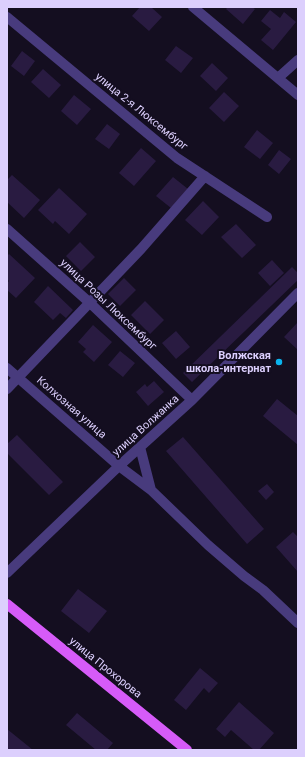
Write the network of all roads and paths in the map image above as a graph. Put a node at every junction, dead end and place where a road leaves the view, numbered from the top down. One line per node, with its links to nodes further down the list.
1 (194, 7): 4 (street)
2 (7, 17): 6 (street, улица 2-я Люксембург)
3 (298, 60): 4 (street)
4 (278, 78): 5 (street)
5 (298, 95)
6 (205, 176): 7 (street, улица 2-я Люксембург); 10 (street)
7 (266, 217)
8 (7, 229): 10 (street, улица Розы Люксембург)
9 (298, 294): 14 (street, улица Волжанка)
10 (90, 302): 12 (street); 14 (street, улица Розы Люксембург)
11 (7, 368): 12 (street, Колхозная улица)
12 (18, 377): 13 (street); 16 (street, Колхозная улица)
13 (7, 389)
14 (192, 400): 15 (street, улица Волжанка)
15 (140, 447): 16 (street, улица Волжанка); 17 (street)
16 (119, 466): 17 (street, Колхозная улица); 18 (street, улица Волжанка)
17 (151, 490): 20 (street, Колхозная улица)
18 (7, 573)
19 (7, 604): 21 (main road, улица Прохорова)
20 (298, 623)
21 (187, 750)

